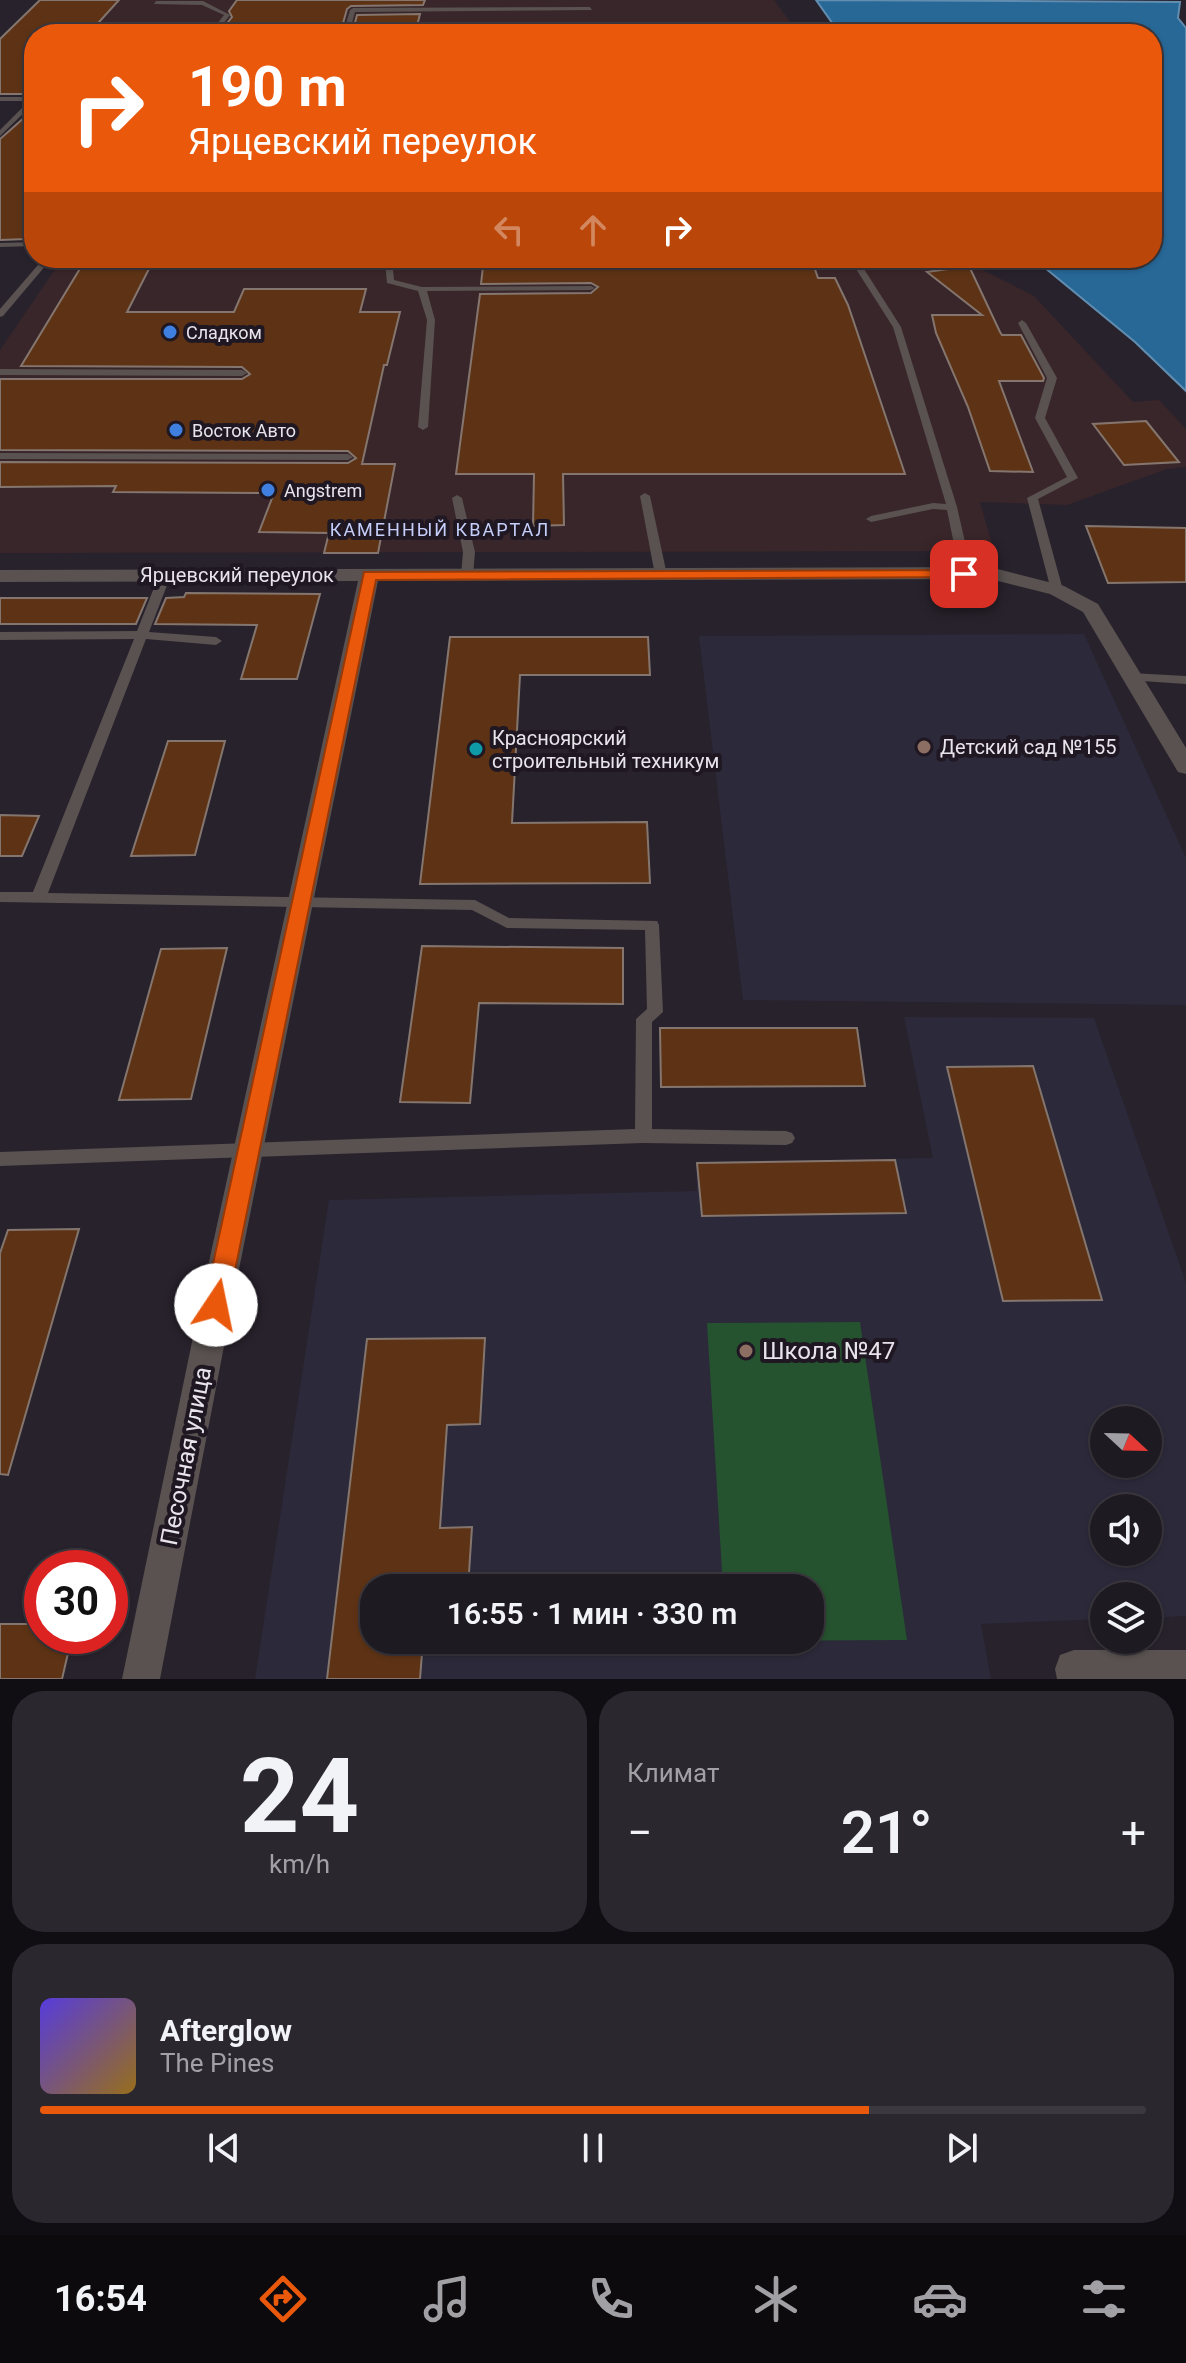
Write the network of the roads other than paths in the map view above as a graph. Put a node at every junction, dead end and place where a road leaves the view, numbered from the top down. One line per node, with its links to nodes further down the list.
1 (156, 3): 3 (lane)
2 (590, 9): 4 (lane)
3 (220, 24)
4 (349, 24)
5 (0, 99): 6 (lane)
6 (24, 101)
7 (24, 109): 8 (lane)
8 (0, 134)
9 (24, 244): 10 (lane)
10 (0, 245)
11 (39, 268): 16 (lane)
12 (389, 268): 15 (lane)
13 (859, 268): 25 (lane)
14 (591, 288): 15 (lane)
15 (422, 289): 20 (lane)
16 (0, 314)
17 (1022, 323): 33 (lane)
18 (0, 372): 19 (lane)
19 (242, 373)
20 (423, 427)
21 (0, 456): 22 (lane)
22 (348, 457)
23 (645, 496): 30 (lane)
24 (457, 498): 29 (lane)
25 (952, 507): 26 (lane); 31 (lane)
26 (871, 519)
27 (165, 575): 28 (street, Ярцевский переулок); 32 (street, Ярцевский переулок); 34 (lane)
28 (369, 575): 29 (street, Ярцевский переулок); 42 (street, Песочная улица)
29 (467, 575): 30 (street, Ярцевский переулок)
30 (661, 575): 31 (street, Ярцевский переулок)
31 (938, 575): 33 (street, Ярцевский переулок)
32 (0, 576)
33 (1057, 590): 37 (street, Ярцевский переулок)
34 (142, 635): 35 (lane); 36 (lane); 40 (lane)
35 (0, 636)
36 (216, 641)
37 (1131, 677): 38 (lane); 39 (street)
38 (1186, 680)
39 (1186, 767)
40 (39, 896): 41 (lane); 42 (lane)
41 (0, 897)
42 (301, 901): 43 (lane); 45 (street, Песочная улица)
43 (643, 1136): 44 (lane); 45 (lane)
44 (786, 1138)
45 (249, 1150): 46 (lane); 48 (street, Песочная улица)
46 (0, 1159)
47 (1186, 1669): 49 (street)
48 (141, 1679)
49 (1076, 1679)

